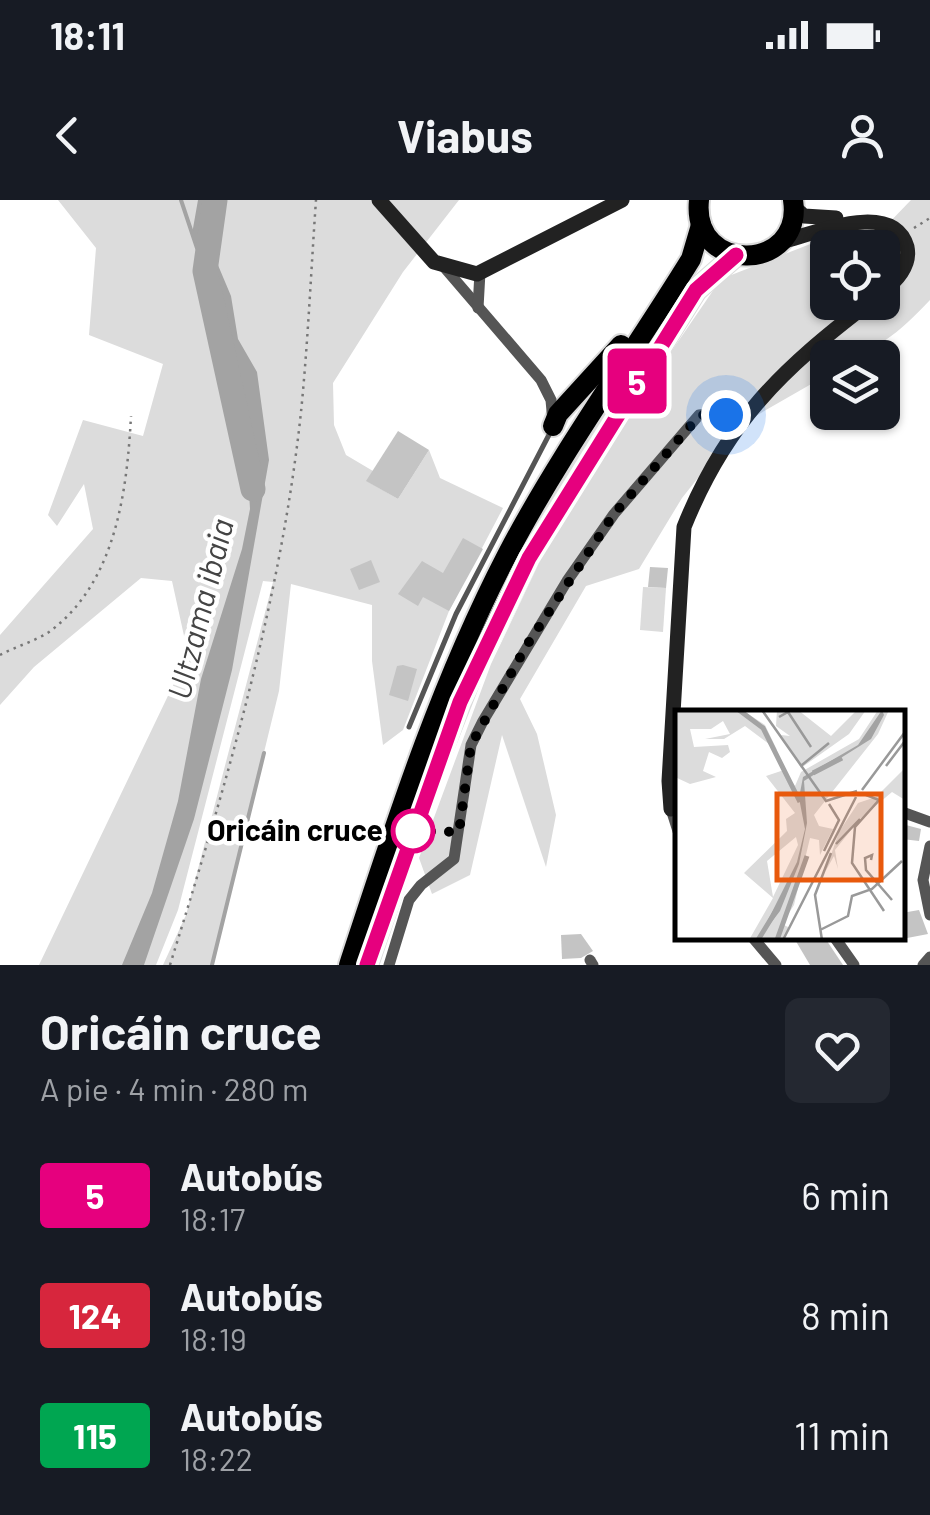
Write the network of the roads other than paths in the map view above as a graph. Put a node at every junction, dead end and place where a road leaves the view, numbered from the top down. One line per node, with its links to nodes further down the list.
1 (379, 200): 10 (street)
2 (622, 200): 11 (street)
3 (794, 204): 5 (street); 8 (highway)
4 (698, 210): 9 (highway); 15 (highway)
5 (840, 218): 6 (street); 8 (street)
6 (900, 230)
7 (900, 230): 12 (street)
8 (781, 242): 9 (highway)
9 (736, 255): 30 (highway)
10 (444, 267): 11 (street); 13 (street)
11 (480, 272): 13 (street)
12 (900, 275)
13 (479, 312): 17 (street)
14 (847, 320): 16 (street)
15 (649, 323): 17 (highway); 29 (highway)
16 (740, 424): 19 (street); 31 (street)
17 (553, 426): 18 (lane)
18 (409, 728)
19 (671, 809): 21 (street)
20 (905, 813): 22 (street)
21 (675, 822)
22 (930, 822)
23 (930, 846): 24 (street)
24 (930, 915)
25 (755, 940): 28 (street)
26 (836, 940): 32 (street)
27 (930, 958): 33 (street)
28 (772, 962)
29 (349, 965)
30 (367, 965)
31 (388, 965)
32 (854, 965)
33 (923, 965)

